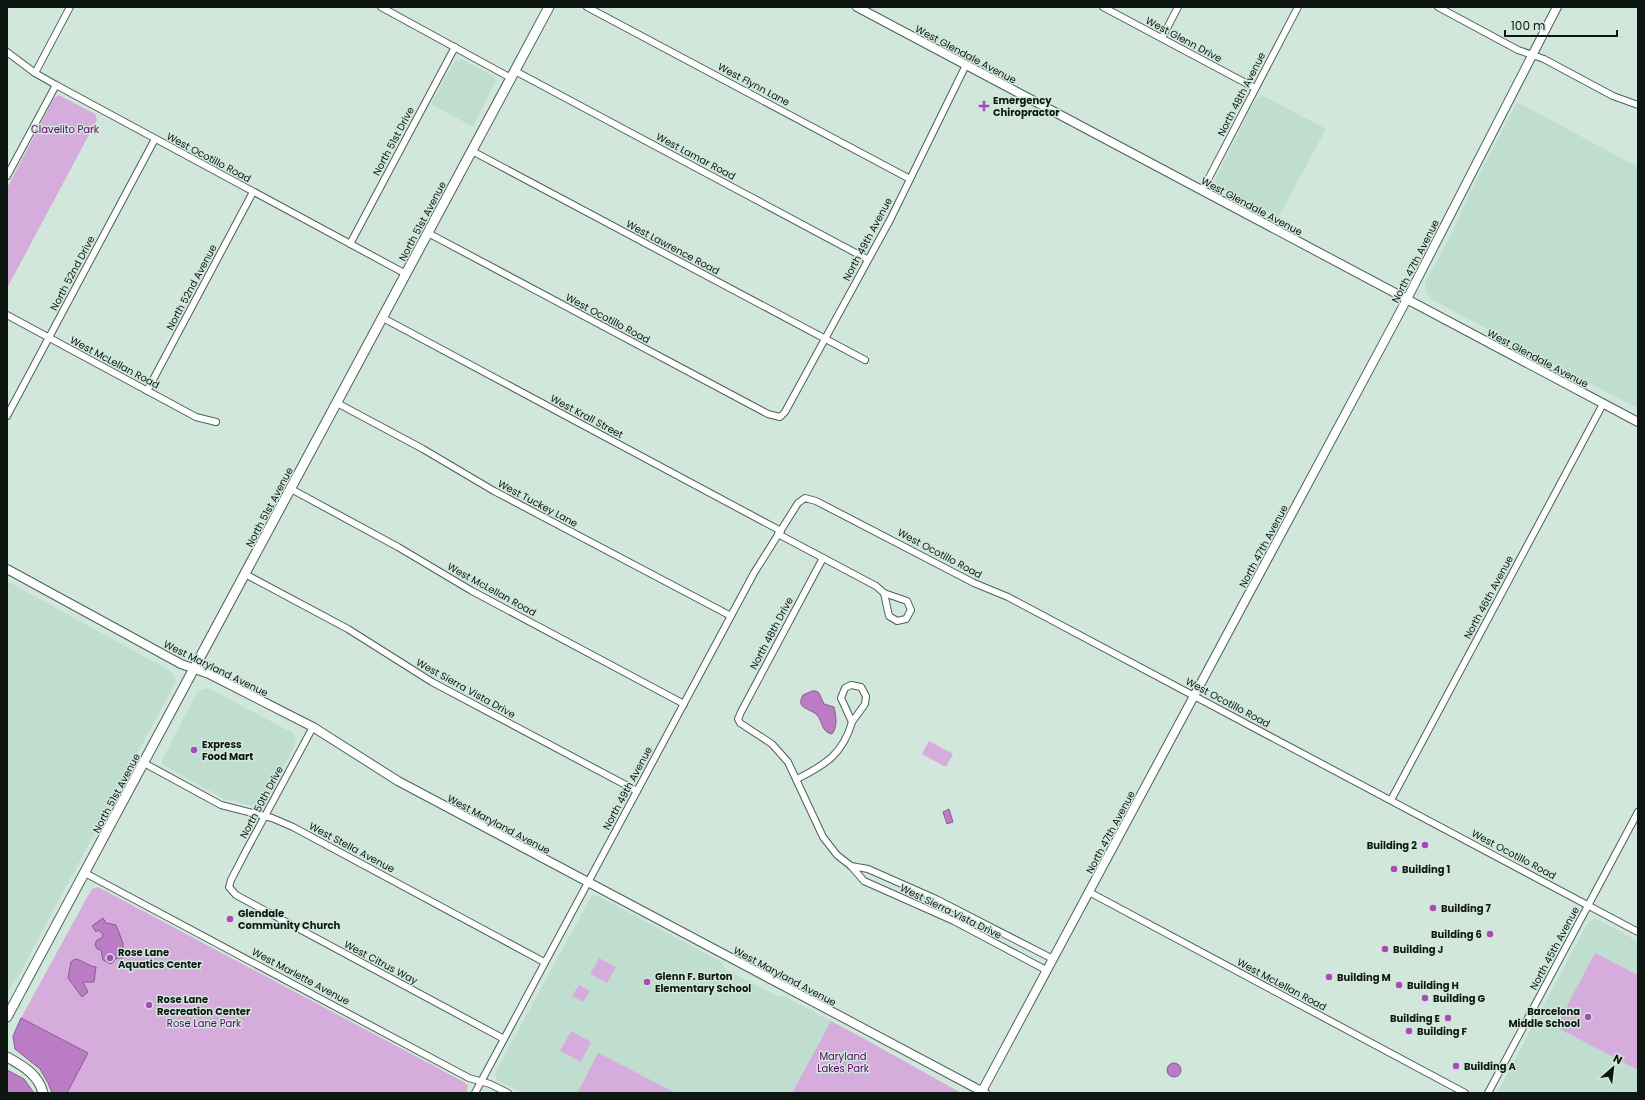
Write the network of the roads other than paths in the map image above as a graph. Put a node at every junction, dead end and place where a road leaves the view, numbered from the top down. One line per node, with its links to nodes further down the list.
1 (70, 7): 16 (street)
2 (381, 7): 12 (street, West Lamar Road)
3 (549, 7): 17 (main road, North 51st Avenue)
4 (587, 7): 24 (street, West Flynn Lane)
5 (857, 7): 15 (street, West Glendale Avenue)
6 (1103, 7): 11 (street, West Glenn Drive)
7 (1178, 7): 11 (street)
8 (1298, 7): 19 (street, North 48th Avenue)
9 (1438, 7): 14 (street)
10 (1557, 7): 14 (street, North 47th Avenue)
11 (1162, 38): 19 (street, West Glenn Drive)
12 (455, 47): 17 (street, West Lamar Road); 28 (street, North 51st Drive)
13 (7, 52): 16 (street, West Ocotillo Road)
14 (1533, 55): 20 (street); 31 (street, North 47th Avenue)
15 (966, 66): 24 (street, North 49th Avenue); 25 (street, West Glendale Avenue)
16 (34, 73): 18 (street, West Ocotillo Road)
17 (513, 74): 22 (main road, North 51st Avenue); 29 (street, West Lamar Road)
18 (56, 85): 21 (street, West Ocotillo Road); 23 (street)
19 (1256, 88): 25 (street, North 48th Avenue)
20 (1638, 105)
21 (155, 139): 26 (street, West Ocotillo Road); 34 (street, North 52nd Drive)
22 (472, 151): 27 (main road, North 51st Avenue); 35 (street, West Lawrence Road)
23 (7, 176)
24 (910, 179): 29 (street, North 49th Avenue)
25 (1202, 191): 31 (street, West Glendale Avenue)
26 (253, 192): 28 (street, West Ocotillo Road); 37 (street, North 52nd Avenue)
27 (428, 233): 30 (main road, North 51st Avenue); 41 (street, West Ocotillo Road)
28 (350, 244): 30 (street, West Ocotillo Road)
29 (867, 259): 35 (street, North 49th Avenue)
30 (406, 274): 33 (main road, North 51st Avenue)
31 (1407, 300): 39 (street, West Glendale Avenue); 53 (street, North 47th Avenue)
32 (7, 315): 34 (street, West McLellan Road)
33 (382, 318): 38 (main road, North 51st Avenue); 46 (street, West Krall Street)
34 (48, 338): 37 (street, West McLellan Road); 40 (street, North 52nd Drive)
35 (825, 339): 36 (street, West Lawrence Road); 41 (street, North 49th Avenue)
36 (865, 360)
37 (147, 391): 42 (street, West McLellan Road)
38 (337, 403): 44 (main road, North 51st Avenue); 51 (street, West Tuckey Lane)
39 (1603, 404): 43 (street, West Glendale Avenue); 61 (street, North 46th Avenue)
40 (7, 416)
41 (780, 417)
42 (216, 422)
43 (1638, 422)
44 (291, 489): 49 (main road, North 51st Avenue); 54 (street, West McLellan Road)
45 (805, 498): 46 (street, North 49th Avenue); 53 (street, West Ocotillo Road)
46 (780, 533): 47 (street, West Krall Street); 51 (street, North 49th Avenue)
47 (823, 558): 50 (street, West Krall Street); 55 (street, North 48th Drive)
48 (7, 569): 52 (street, West Maryland Avenue)
49 (245, 574): 52 (main road, North 51st Avenue); 60 (street, West Sierra Vista Drive)
50 (884, 593): 50 (street, West Krall Street)
51 (731, 616): 54 (street, North 49th Avenue)
52 (195, 669): 57 (street, West Maryland Avenue); 58 (main road, North 51st Avenue)
53 (1194, 696): 61 (street, West Ocotillo Road); 68 (street, North 47th Avenue)
54 (684, 704): 60 (street, North 49th Avenue)
55 (738, 719): 59 (street, West Sierra Vista Drive)
56 (852, 722): 56 (street); 59 (street)
57 (313, 727): 63 (street, North 50th Drive); 66 (street, West Maryland Avenue)
58 (144, 763): 63 (street, West Stella Avenue); 65 (main road, North 51st Avenue)
59 (797, 779): 64 (street, West Sierra Vista Drive)
60 (637, 791): 66 (street, North 49th Avenue)
61 (1391, 800): 69 (street, West Ocotillo Road)
62 (1638, 812): 69 (street, North 45th Avenue)
63 (264, 816): 67 (street, North 50th Drive); 72 (street, West Stella Avenue)
64 (851, 866): 71 (street, West Sierra Vista Drive); 73 (street, West Sierra Vista Drive)
65 (85, 873): 74 (main road, North 51st Avenue); 77 (street, West Marlette Avenue)
66 (588, 882): 72 (street, North 49th Avenue); 78 (street, West Maryland Avenue)
67 (229, 887): 75 (street, West Citrus Way)
68 (1089, 892): 71 (street, North 47th Avenue); 82 (street, West McLellan Road)
69 (1588, 905): 70 (street, West Ocotillo Road); 83 (street, North 45th Avenue)
70 (1638, 932)
71 (1052, 959): 73 (street, North 47th Avenue)
72 (544, 962): 75 (street, North 49th Avenue)
73 (1046, 970): 78 (street, North 47th Avenue)
74 (7, 1017)
75 (504, 1039): 77 (street, North 49th Avenue)
76 (7, 1057): 79 (main road)
77 (482, 1080): 80 (street, North 49th Avenue); 81 (street, West Marlette Avenue)
78 (983, 1092)
79 (43, 1093)
80 (475, 1093)
81 (508, 1093)
82 (1465, 1093)
83 (1488, 1093)

